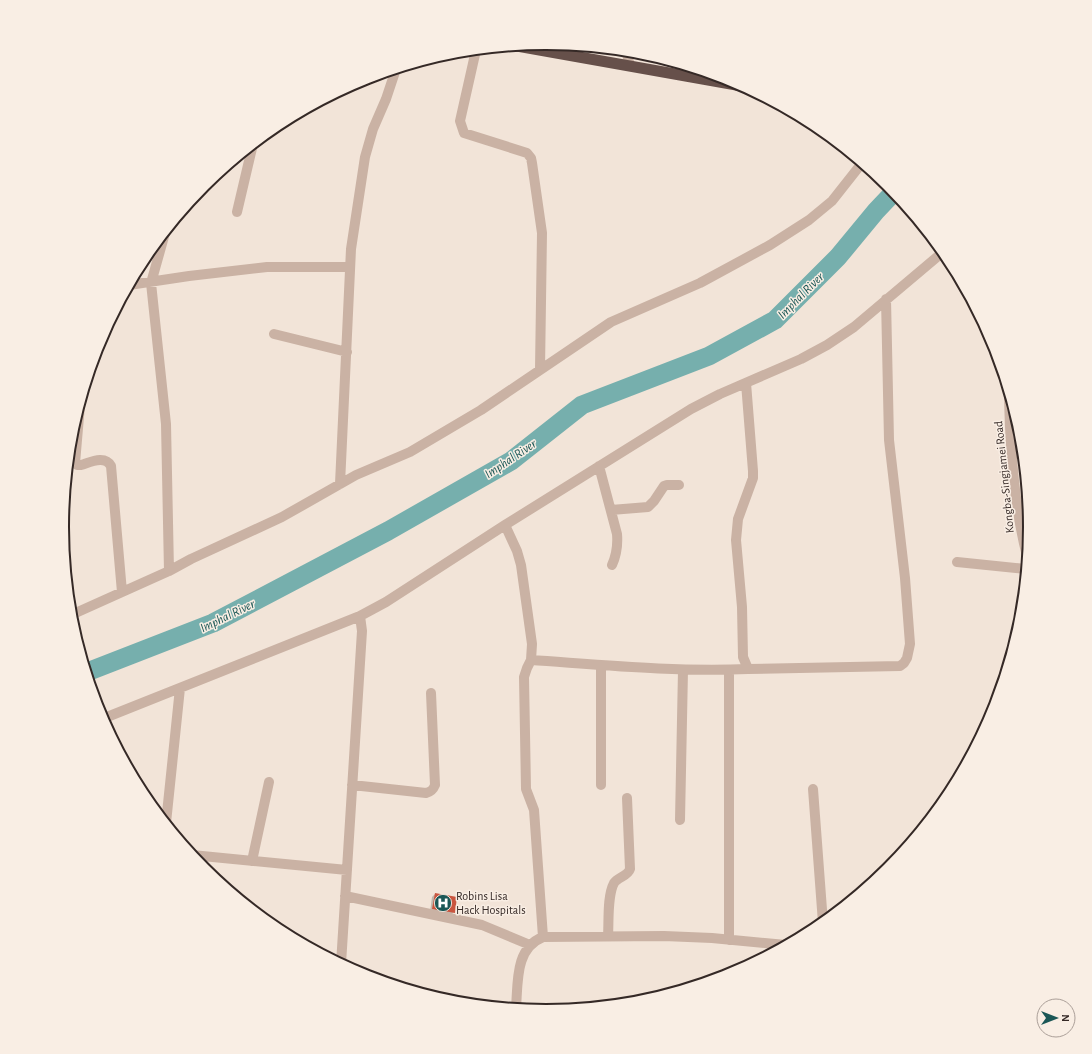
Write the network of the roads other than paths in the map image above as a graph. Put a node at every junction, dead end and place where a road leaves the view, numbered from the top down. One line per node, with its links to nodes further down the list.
1 (542, 50): 4 (highway)
2 (475, 55): 18 (street)
3 (628, 57): 4 (street)
4 (630, 65): 6 (highway)
5 (394, 75): 12 (street)
6 (715, 81)
7 (251, 153): 9 (street)
8 (859, 167): 18 (street)
9 (237, 212)
10 (160, 247): 13 (street)
11 (938, 256): 15 (street)
12 (350, 267): 13 (street); 17 (street)
13 (151, 283): 14 (street); 31 (street)
14 (135, 284)
15 (886, 299): 19 (street); 37 (street)
16 (274, 334): 17 (street)
17 (346, 352): 23 (street)
18 (540, 370): 23 (street)
19 (746, 383): 22 (street); 37 (street)
20 (1009, 414): 25 (street, Kongba-Singjamei Road)
21 (77, 441): 32 (street)
22 (599, 466): 26 (street); 27 (street)
23 (340, 484): 31 (street)
24 (679, 485): 26 (street)
25 (1022, 502)
26 (611, 510): 29 (street)
27 (505, 525): 34 (street); 35 (street)
28 (957, 562): 30 (street)
29 (612, 565)
30 (1021, 568)
31 (169, 571): 32 (street)
32 (122, 592): 33 (street)
33 (77, 612)
34 (360, 616): 40 (street); 44 (street)
35 (532, 660): 36 (street); 56 (street)
36 (601, 665): 38 (street); 45 (street)
37 (748, 669): 39 (street)
38 (683, 670): 39 (street); 49 (street)
39 (729, 670): 57 (street)
40 (180, 688): 42 (street); 48 (street)
41 (431, 693): 44 (street)
42 (108, 717)
43 (270, 782): 51 (street)
44 (352, 785): 52 (street)
45 (601, 785)
46 (813, 789): 54 (street)
47 (627, 798): 55 (street)
48 (167, 815)
49 (680, 820)
50 (201, 856): 51 (street)
51 (252, 861): 52 (street)
52 (347, 870): 53 (street)
53 (345, 896): 59 (street); 60 (street)
54 (822, 915)
55 (608, 936): 56 (street); 57 (street)
56 (543, 937): 59 (street)
57 (729, 940): 58 (street)
58 (776, 944)
59 (530, 945): 61 (street)
60 (341, 958)
61 (516, 1003)

